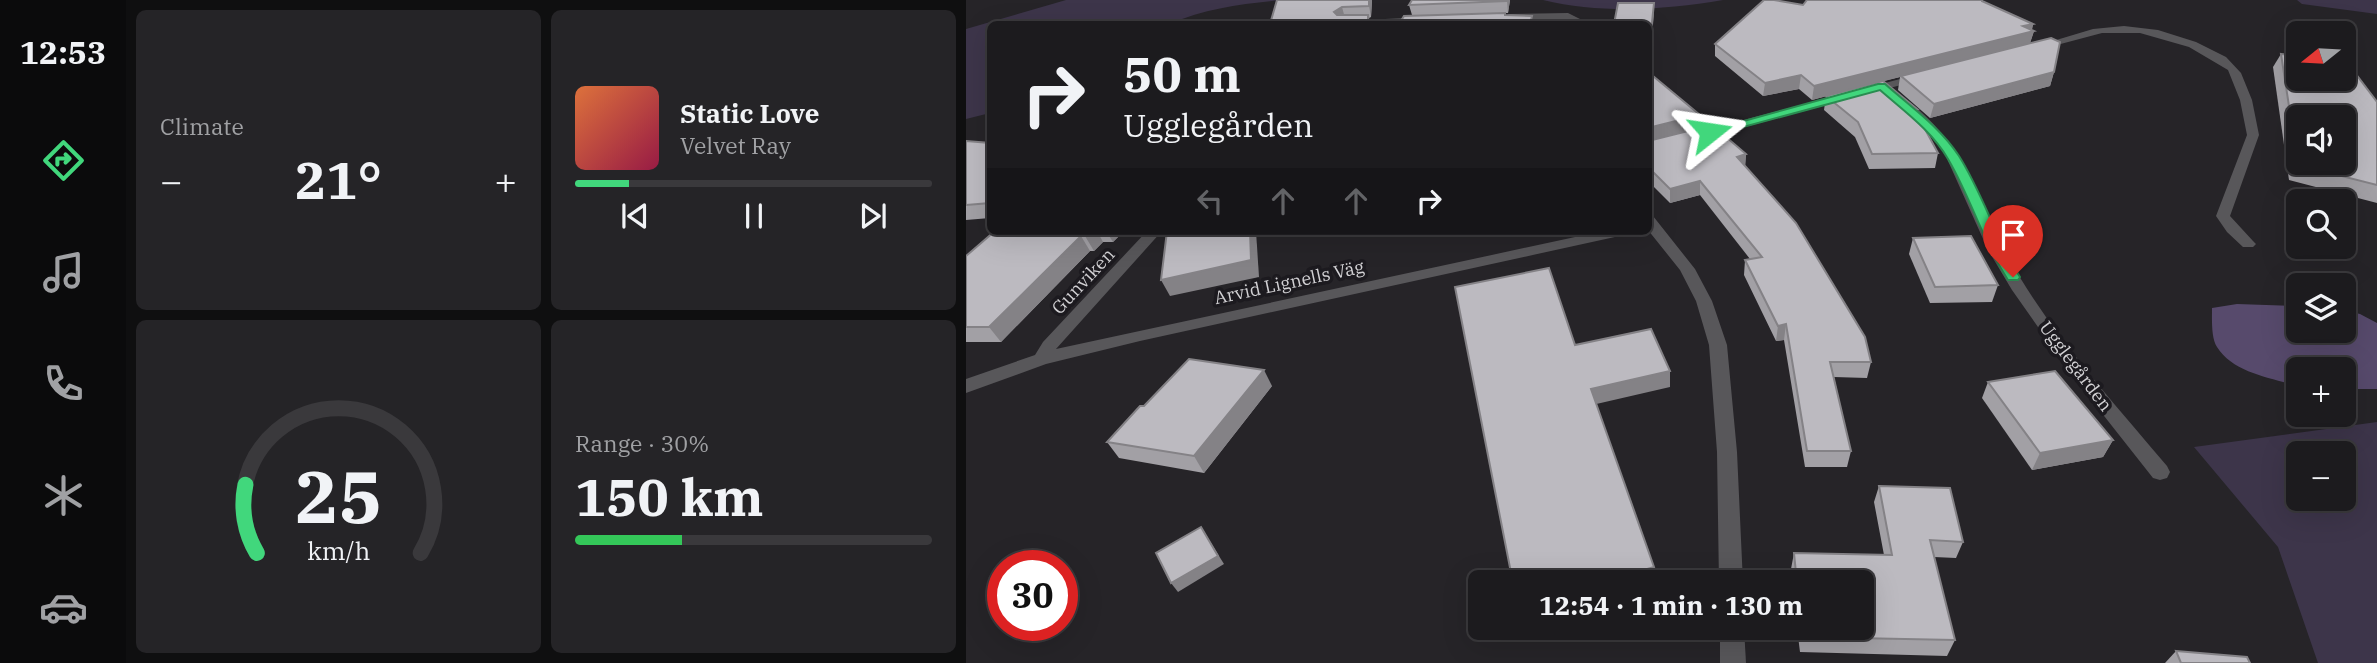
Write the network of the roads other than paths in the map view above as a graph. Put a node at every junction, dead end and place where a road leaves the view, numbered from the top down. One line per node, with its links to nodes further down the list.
1 (1501, 17): 4 (street)
2 (1435, 19): 3 (street)
3 (1399, 21)
4 (1579, 21)
5 (2025, 51): 12 (street)
6 (1936, 73): 7 (street)
7 (1882, 87): 8 (street); 15 (street, Ugglegården)
8 (1652, 148)
9 (1652, 225): 16 (street)
10 (1151, 235): 13 (street, Gunviken)
11 (1605, 235): 13 (street, Arvid Lignells Väg)
12 (2249, 244)
13 (1042, 359): 14 (street, Arvid Lignells Väg)
14 (966, 386)
15 (2160, 472)
16 (1731, 570)
17 (1732, 640): 18 (street)
18 (1733, 663)

